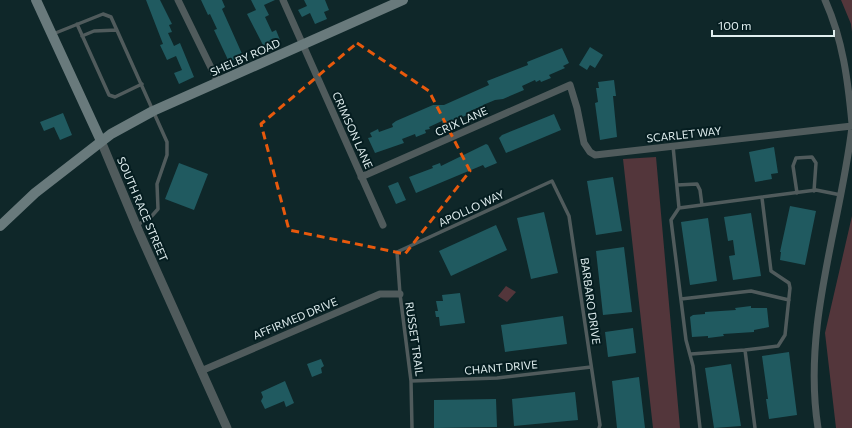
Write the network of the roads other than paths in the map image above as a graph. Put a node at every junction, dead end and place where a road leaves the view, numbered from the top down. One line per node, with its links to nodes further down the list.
1 (36, 0): 8 (main road, SOUTH RACE STREET)
2 (178, 0): 11 (street)
3 (283, 0): 10 (street, CRIMSON LANE)
4 (403, 0): 10 (main road, SHELBY ROAD)
5 (825, 0): 15 (street)
6 (76, 24): 7 (lane); 8 (lane); 9 (lane)
7 (117, 30): 9 (lane); 12 (lane)
8 (52, 34): 16 (main road, SOUTH RACE STREET)
9 (82, 36): 12 (lane)
10 (303, 44): 11 (main road, SHELBY ROAD); 18 (street, CRIMSON LANE)
11 (218, 82): 14 (main road, SHELBY ROAD)
12 (142, 84): 14 (lane)
13 (570, 85): 17 (street, SCARLET WAY); 18 (street, CRIX LANE)
14 (153, 111): 16 (main road, SHELBY ROAD); 27 (lane)
15 (852, 126): 17 (street, SCARLET WAY); 23 (street)
16 (101, 141): 27 (street, SOUTH RACE STREET); 29 (main road, SHELBY ROAD)
17 (672, 146): 20 (lane)
18 (361, 177): 28 (street, CRIMSON LANE)
19 (552, 181): 30 (lane, APOLLO WAY); 36 (lane, BARBARO DRIVE)
20 (677, 185): 25 (lane); 26 (lane)
21 (814, 191): 22 (lane); 22 (lane); 23 (lane)
22 (797, 193): 24 (lane)
23 (841, 194): 44 (street)
24 (762, 198): 25 (lane); 33 (lane)
25 (702, 205): 26 (lane)
26 (679, 208): 32 (lane)
27 (136, 225): 37 (street, SOUTH RACE STREET)
28 (383, 225)
29 (0, 226)
30 (397, 252): 31 (lane, RUSSET TRAIL)
31 (400, 294): 37 (street, AFFIRMED DRIVE); 38 (lane, RUSSET TRAIL)
32 (681, 299): 33 (lane); 35 (lane)
33 (789, 300): 34 (lane)
34 (745, 350): 35 (lane); 43 (lane)
35 (691, 354): 42 (lane)
36 (591, 367): 38 (lane, CHANT DRIVE); 41 (lane, BARBARO DRIVE)
37 (201, 371): 39 (street, SOUTH RACE STREET)
38 (412, 381): 40 (lane, RUSSET TRAIL)
39 (227, 428)
40 (412, 428)
41 (599, 428)
42 (700, 428)
43 (755, 428)
44 (818, 428)

